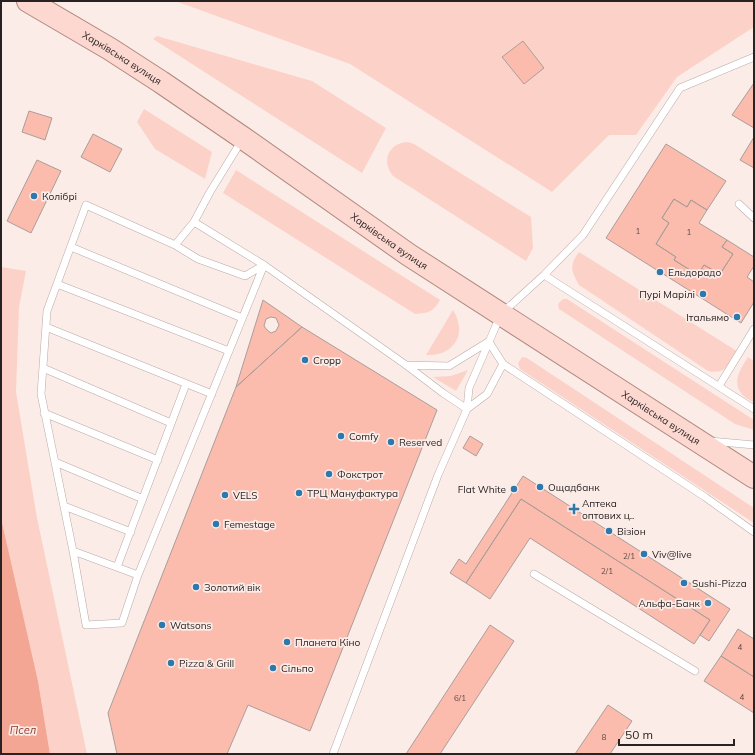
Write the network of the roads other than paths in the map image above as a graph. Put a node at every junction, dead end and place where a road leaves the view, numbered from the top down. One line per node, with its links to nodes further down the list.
1 (28, 1): 3 (main road, Харківська вулиця)
2 (754, 57): 10 (lane)
3 (243, 138): 6 (lane); 12 (main road, Харківська вулиця)
4 (739, 204): 5 (lane)
5 (754, 218)
6 (194, 222): 7 (lane); 9 (lane)
7 (175, 245): 8 (lane); 9 (lane)
8 (71, 247): 11 (lane); 13 (lane)
9 (264, 265): 13 (lane); 19 (lane)
10 (544, 274): 12 (lane); 22 (lane)
11 (57, 284): 14 (lane); 17 (lane)
12 (501, 314): 16 (lane); 28 (main road, Харківська вулиця)
13 (242, 318): 17 (lane)
14 (46, 327): 20 (lane); 21 (lane)
15 (754, 329): 22 (lane)
16 (489, 342): 18 (lane); 19 (lane); 24 (lane)
17 (228, 352): 23 (lane)
18 (503, 364): 24 (lane); 36 (lane)
19 (406, 365): 24 (lane)
20 (42, 368): 26 (lane); 27 (lane)
21 (186, 384): 23 (lane); 27 (lane)
22 (719, 386): 25 (lane)
23 (212, 394): 40 (lane)
24 (467, 409): 42 (lane)
25 (754, 409)
26 (44, 413): 30 (lane); 31 (lane)
27 (172, 423): 30 (lane)
28 (696, 440): 29 (lane); 32 (main road, Харківська вулиця)
29 (754, 445)
30 (158, 460): 33 (lane)
31 (54, 462): 33 (lane); 34 (lane)
32 (754, 477)
33 (143, 499): 35 (lane)
34 (64, 506): 35 (lane); 37 (lane)
35 (131, 532): 38 (lane)
36 (754, 532)
37 (73, 551): 38 (lane); 40 (lane)
38 (118, 567): 40 (lane)
39 (534, 574): 41 (lane)
40 (138, 575)
41 (695, 671)
42 (333, 754)

